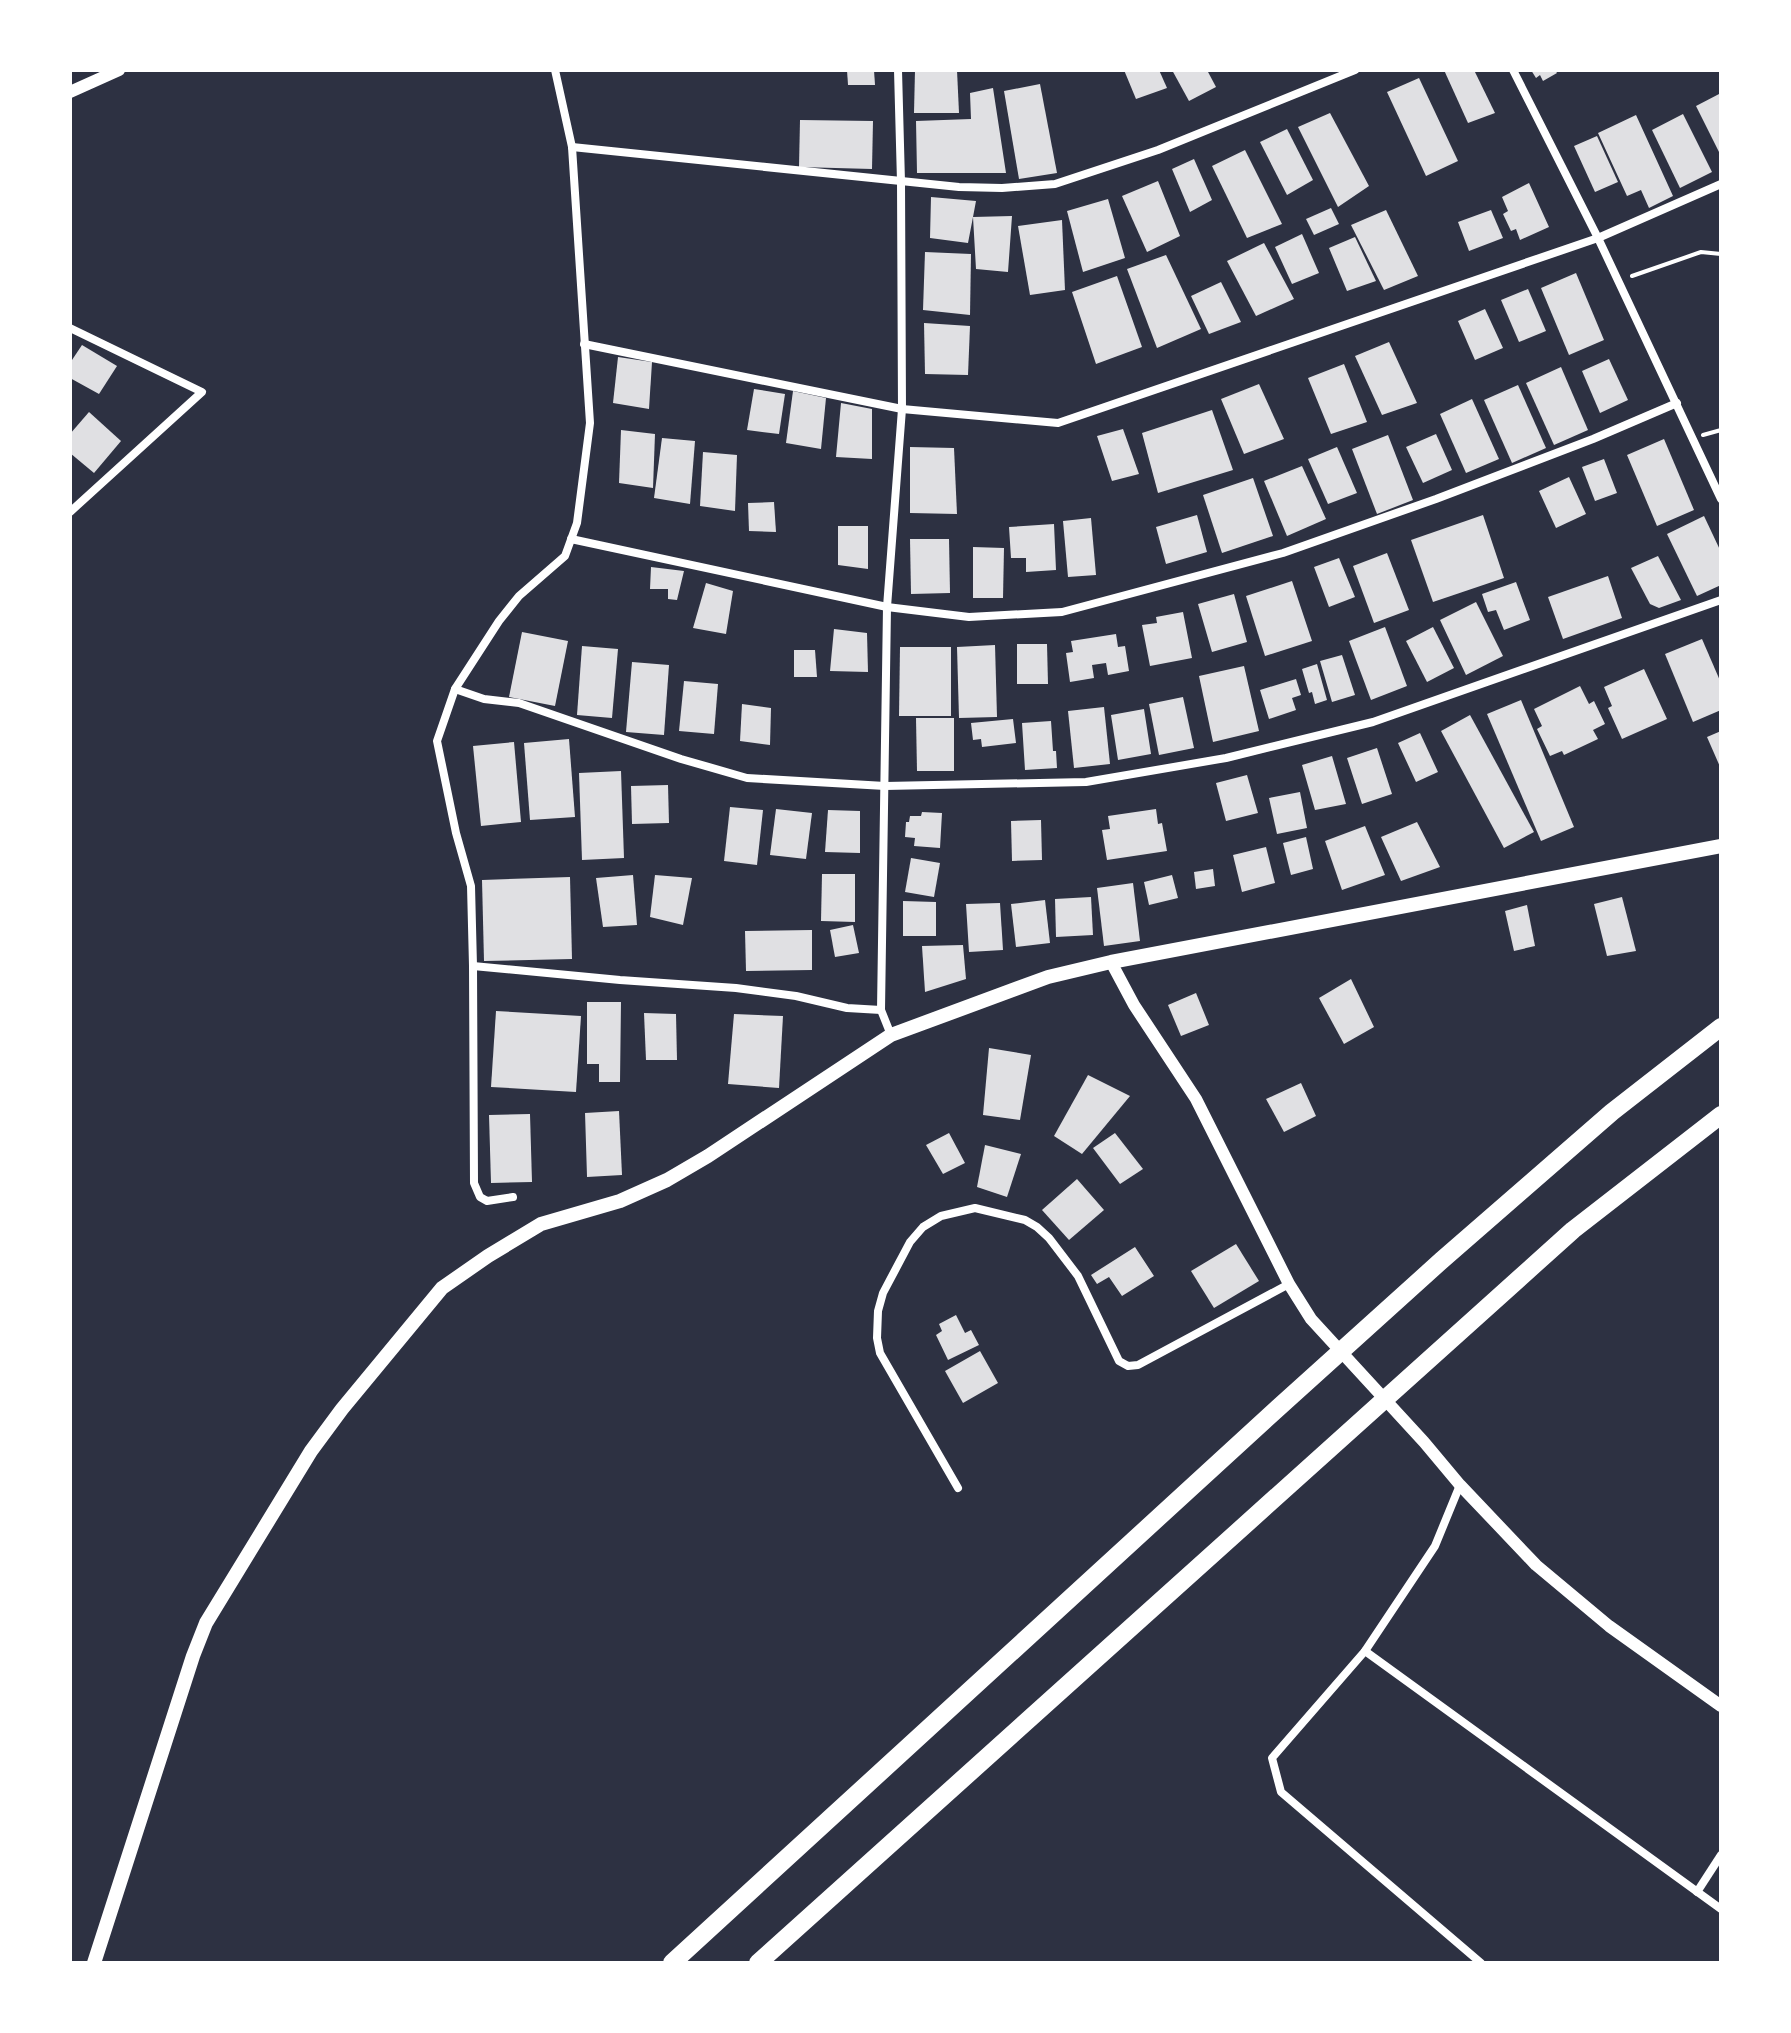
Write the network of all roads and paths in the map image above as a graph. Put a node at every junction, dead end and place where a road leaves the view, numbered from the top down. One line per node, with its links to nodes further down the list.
1 (119, 70): 6 (street)
2 (555, 70): 7 (street)
3 (898, 70): 8 (street)
4 (1355, 70): 8 (street)
5 (1513, 70): 10 (street)
6 (70, 92)
7 (572, 147): 8 (street); 15 (street)
8 (901, 182): 17 (street)
9 (1721, 184): 10 (street)
10 (1598, 238): 12 (street); 17 (street)
11 (1721, 254): 12 (path)
12 (1619, 281): 16 (street)
13 (74, 330): 14 (street); 19 (street)
14 (70, 339)
15 (584, 344): 17 (street); 20 (street)
16 (1677, 403): 18 (street); 22 (street)
17 (902, 409): 22 (street)
18 (1721, 499)
19 (70, 512)
20 (571, 539): 22 (street); 23 (street)
21 (1721, 600): 24 (street)
22 (887, 607): 24 (street)
23 (455, 689): 24 (street); 27 (street)
24 (885, 786): 28 (street)
25 (1721, 846): 26 (main road)
26 (1111, 962): 30 (main road); 33 (street)
27 (473, 966): 28 (street); 32 (street)
28 (881, 1010): 30 (street)
29 (1721, 1027): 42 (highway)
30 (891, 1035): 41 (main road)
31 (1721, 1115): 43 (highway)
32 (513, 1197)
33 (1289, 1284): 34 (street); 35 (street)
34 (1460, 1485): 36 (street); 37 (street)
35 (958, 1488)
36 (1365, 1651): 39 (street); 44 (street)
37 (1721, 1706)
38 (1721, 1855): 39 (street)
39 (1697, 1892): 40 (street)
40 (1721, 1909)
41 (94, 1963)
42 (672, 1963)
43 (758, 1963)
44 (1481, 1963)

